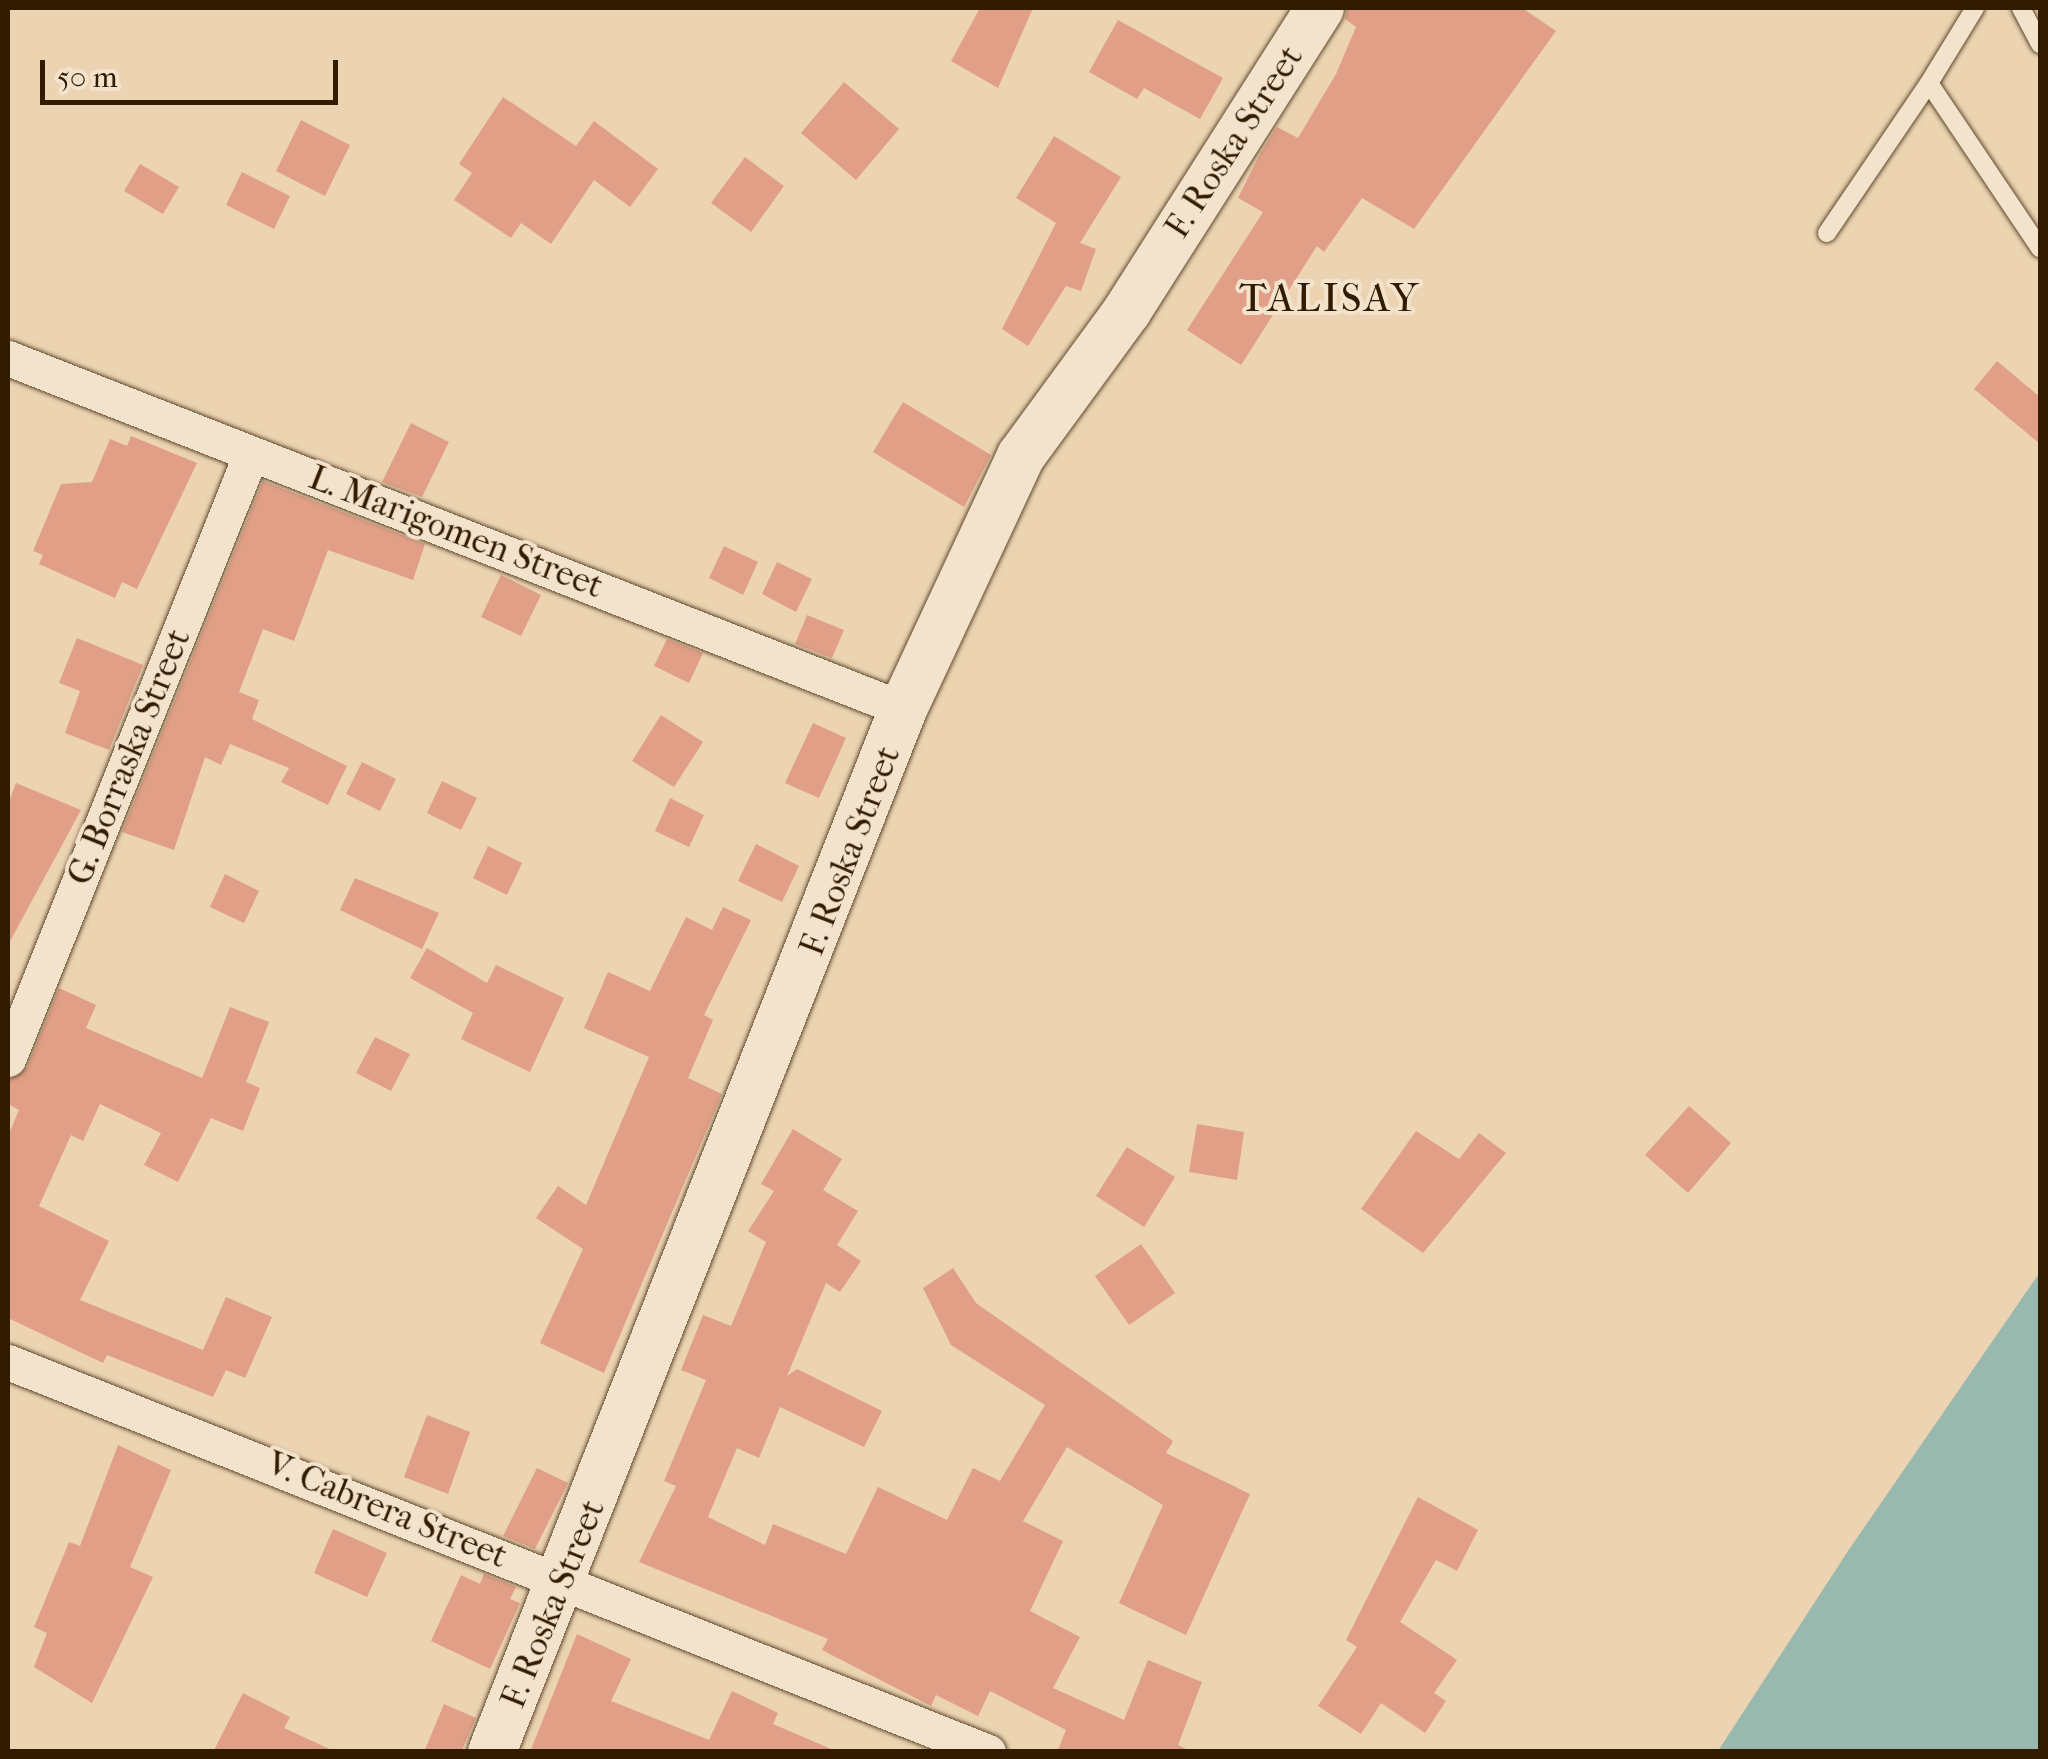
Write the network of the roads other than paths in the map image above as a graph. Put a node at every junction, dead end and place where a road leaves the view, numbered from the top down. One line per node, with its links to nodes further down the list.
1 (1320, 8): 10 (main road, F. Roska Street)
2 (1975, 8): 5 (lane)
3 (2020, 8): 4 (lane)
4 (2040, 44)
5 (1930, 83): 6 (lane); 7 (lane)
6 (1826, 233)
7 (2040, 248)
8 (8, 358): 9 (street, L. Marigomen Street)
9 (250, 456): 10 (street, L. Marigomen Street); 11 (street, G. Borraska Street)
10 (903, 709): 13 (main road, F. Roska Street)
11 (8, 1059)
12 (8, 1362): 13 (street, V. Cabrera Street)
13 (564, 1580): 14 (main road, F. Roska Street); 15 (street, V. Cabrera Street)
14 (492, 1752)
15 (988, 1752)

